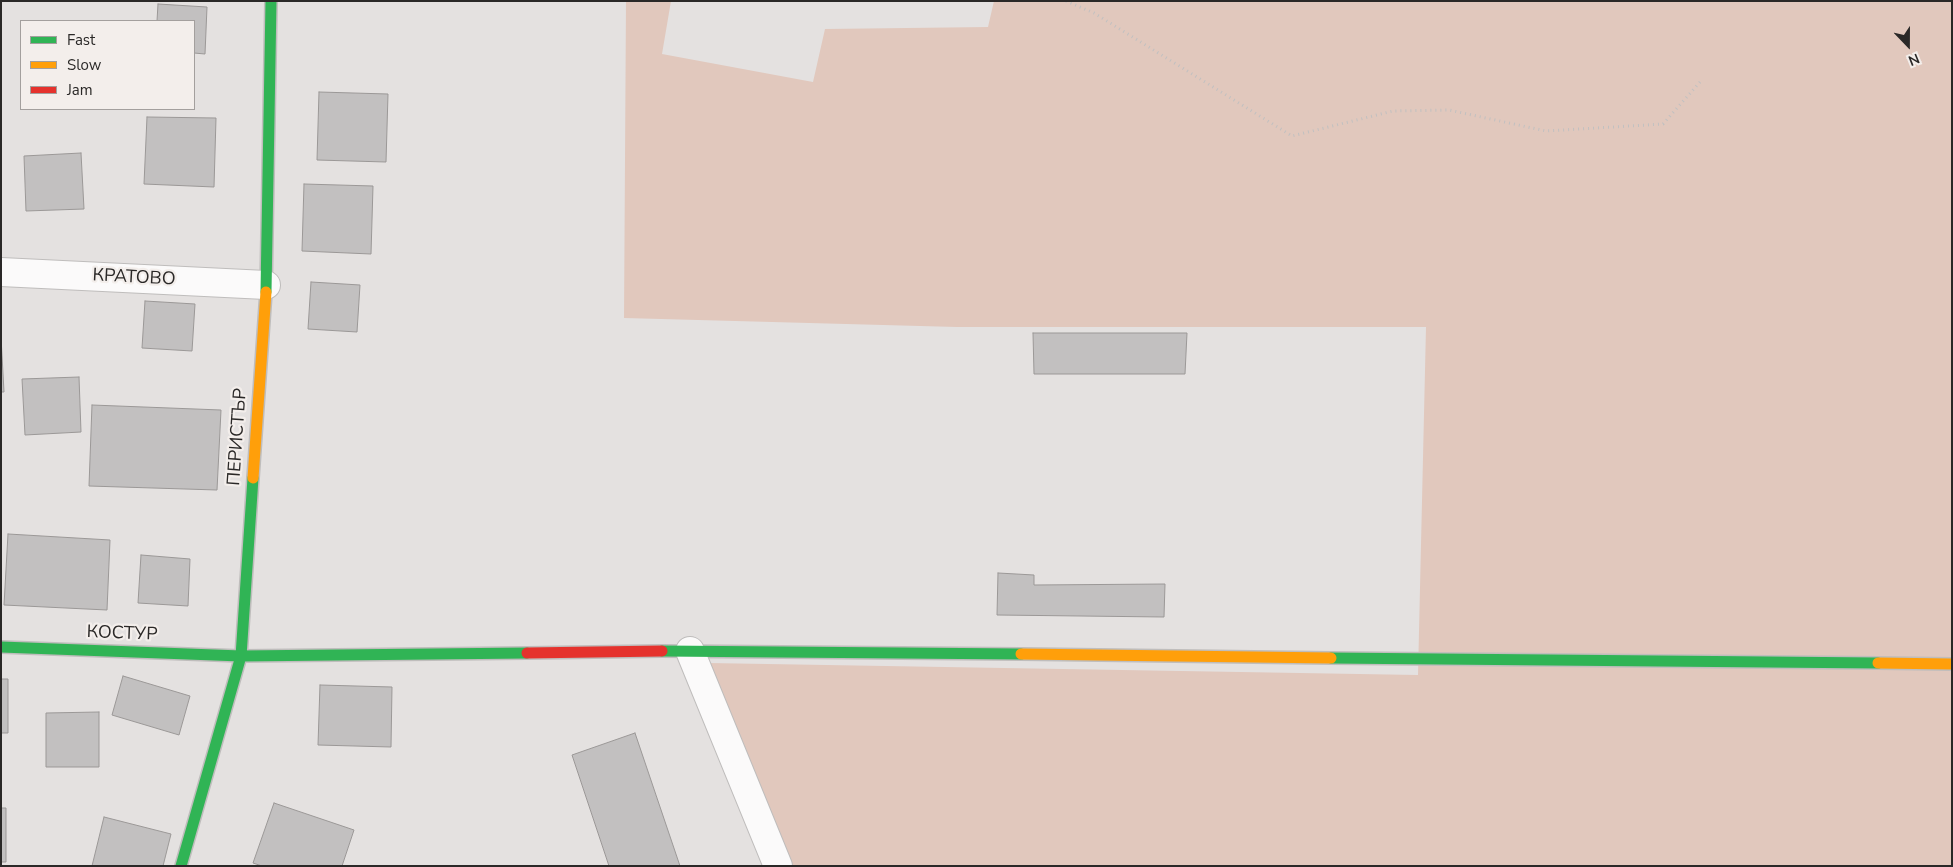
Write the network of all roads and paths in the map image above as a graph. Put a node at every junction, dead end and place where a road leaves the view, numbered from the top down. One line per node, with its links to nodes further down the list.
1 (271, 1): 5 (street, ПЕРИСТЪР)
2 (1066, 1): 3 (path)
3 (1701, 81)
4 (1, 272): 5 (street, КРАТОВО)
5 (266, 285): 8 (street, ПЕРИСТЪР)
6 (1, 647): 8 (street, КОСТУР)
7 (690, 651): 8 (street, КОСТУР); 9 (street, КОСТУР); 11 (street)
8 (241, 656): 10 (street, ПЕРИСТЪР)
9 (1952, 664)
10 (180, 866)
11 (778, 866)

